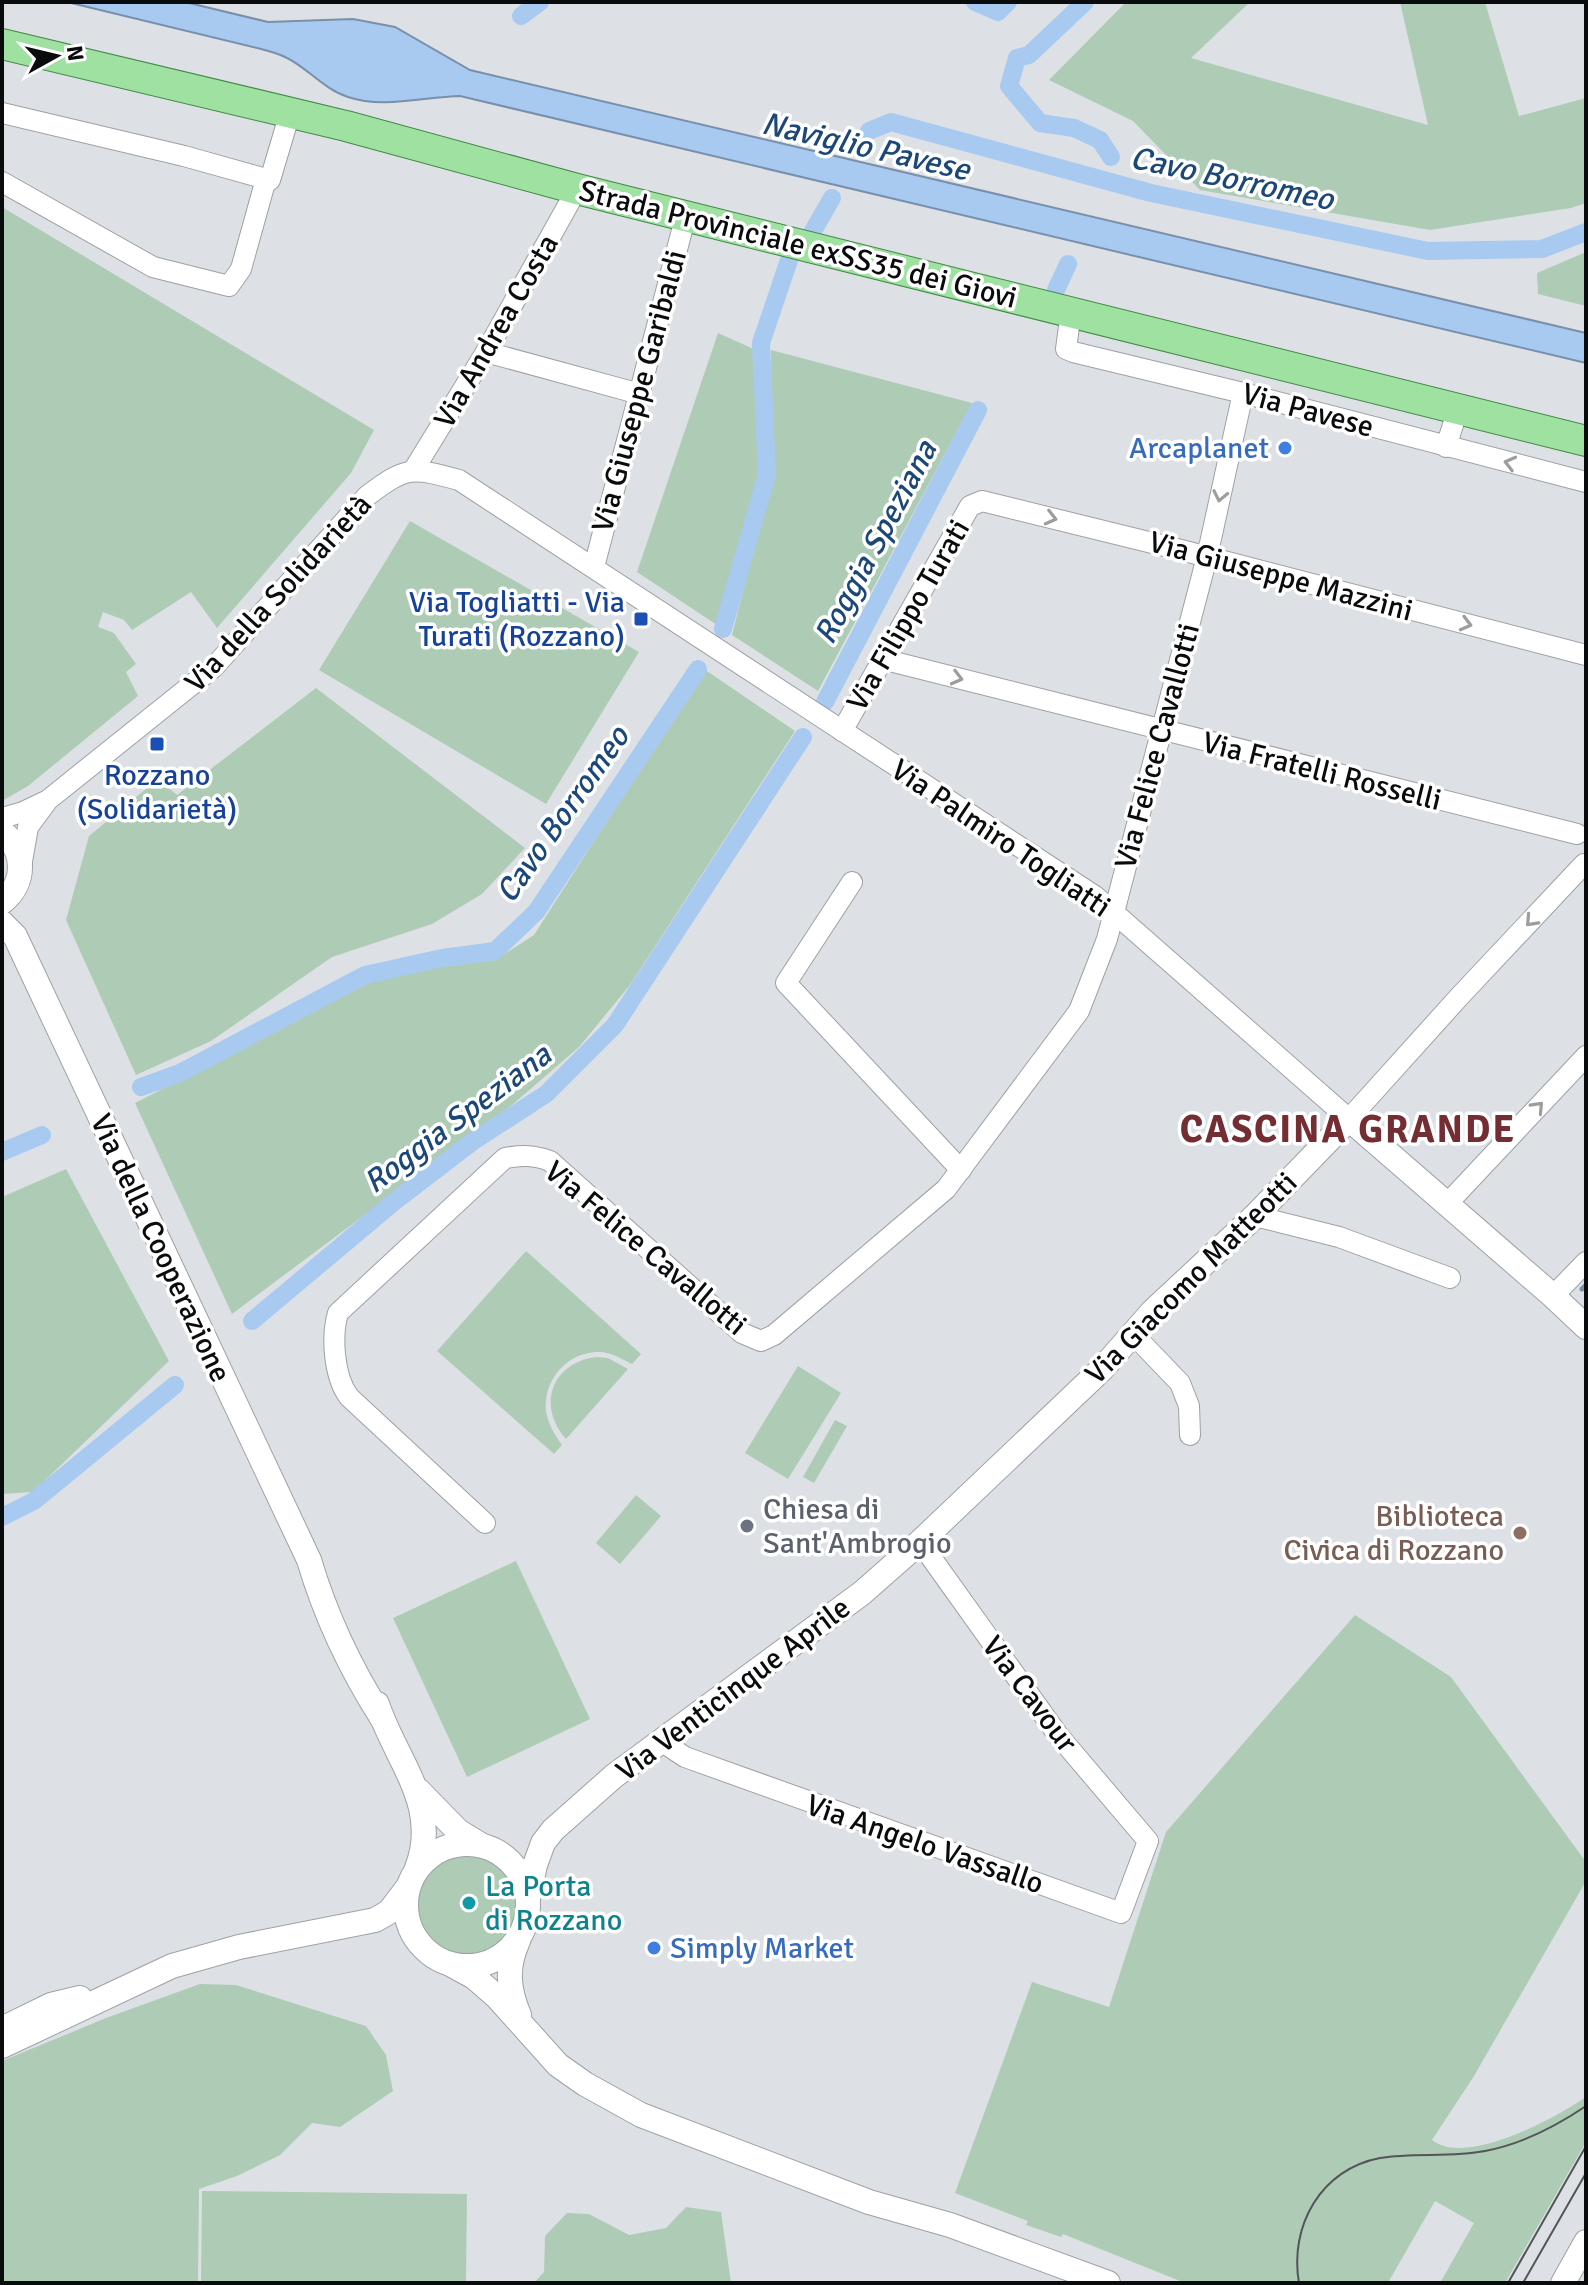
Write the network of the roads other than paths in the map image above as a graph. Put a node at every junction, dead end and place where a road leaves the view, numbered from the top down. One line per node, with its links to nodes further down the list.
1 (5, 46): 3 (main road, Strada Provinciale exSS35 dei Giovi)
2 (2, 113): 4 (street)
3 (290, 113): 4 (street); 6 (main road, Strada Provinciale exSS35 dei Giovi)
4 (266, 179): 5 (street)
5 (2, 182)
6 (577, 189): 7 (main road, Strada Provinciale exSS35 dei Giovi); 9 (street, Via Andrea Costa)
7 (686, 215): 8 (main road, Strada Provinciale exSS35 dei Giovi); 11 (street, Via Giuseppe Garibaldi)
8 (1071, 312): 10 (street, Via Pavese); 12 (main road, Strada Provinciale exSS35 dei Giovi)
9 (486, 352): 11 (street); 15 (street, Via Andrea Costa)
10 (1243, 393): 14 (street, Via Pavese); 18 (street, Via Felice Cavallotti, one-way to 18)
11 (640, 394): 19 (street, Via Giuseppe Garibaldi)
12 (1458, 409): 13 (main road, Strada Provinciale exSS35 dei Giovi); 14 (street)
13 (1586, 441)
14 (1446, 447): 16 (street, Via Pavese, one-way to 14)
15 (404, 473): 19 (street, Via Palmiro Togliatti); 24 (street, Via della Solidarietà)
16 (1586, 482)
17 (975, 502): 18 (street, Via Giuseppe Mazzini, one-way to 18); 21 (street, Via Filippo Turati)
18 (1207, 557): 20 (street, Via Giuseppe Mazzini, one-way to 20); 22 (street, Via Felice Cavallotti)
19 (594, 567): 23 (street, Via Palmiro Togliatti)
20 (1586, 655)
21 (882, 659): 22 (street, Via Fratelli Rosselli, one-way to 22); 23 (street, Via Filippo Turati)
22 (1161, 730): 26 (street, Via Fratelli Rosselli); 31 (street, Via Felice Cavallotti)
23 (842, 731): 31 (street, Via Palmiro Togliatti)
24 (48, 800): 25 (street, Via della Solidarietà); 30 (street, Via della Solidarietà)
25 (2, 818)
26 (1582, 828): 28 (street)
27 (2, 832): 30 (street)
28 (1585, 865): 34 (street, Via Giacomo Matteotti, one-way to 34)
29 (852, 882): 35 (street)
30 (13, 886): 32 (street, Via della Cooperazione)
31 (1114, 913): 34 (street, Via Palmiro Togliatti); 35 (street, Via Felice Cavallotti)
32 (8, 930): 47 (street, Via della Cooperazione)
33 (1586, 1056): 36 (street, one-way to 33)
34 (1349, 1119): 36 (street, Via Palmiro Togliatti); 37 (street, Via Giacomo Matteotti)
35 (961, 1170): 44 (street, Via Felice Cavallotti)
36 (1446, 1205): 40 (street, Via Palmiro Togliatti)
37 (1255, 1216): 39 (street); 42 (street, Via Giacomo Matteotti)
38 (1586, 1262): 40 (street)
39 (1450, 1278)
40 (1553, 1296): 41 (street, Via Palmiro Togliatti)
41 (1586, 1327)
42 (1133, 1334): 43 (street); 45 (street, Via Giacomo Matteotti)
43 (1190, 1435)
44 (485, 1523)
45 (920, 1542): 46 (street, Via Venticinque Aprile); 49 (street, Via Cavour)
46 (661, 1741): 48 (street, Via Venticinque Aprile); 49 (street, Via Angelo Vassallo)
47 (414, 1786): 50 (street, Via della Cooperazione); 51 (street, Via della Cooperazione)
48 (547, 1836): 50 (street, Via Venticinque Aprile); 52 (street, Via Venticinque Aprile)
49 (1148, 1841)
50 (486, 1847): 51 (street); 52 (street)
51 (412, 1879): 53 (street); 55 (street)
52 (528, 1898): 54 (street)
53 (362, 1925): 55 (street); 57 (street)
54 (518, 1941): 56 (street); 58 (street)
55 (419, 1943): 56 (street)
56 (452, 1965): 58 (street)
57 (133, 1983): 59 (street); 60 (street)
58 (523, 2025): 61 (street)
59 (2, 2029)
60 (2, 2046)
61 (869, 2202): 63 (street); 64 (street)
62 (1586, 2242): 65 (street)
63 (1063, 2283)
64 (1108, 2283)
65 (1563, 2283)

